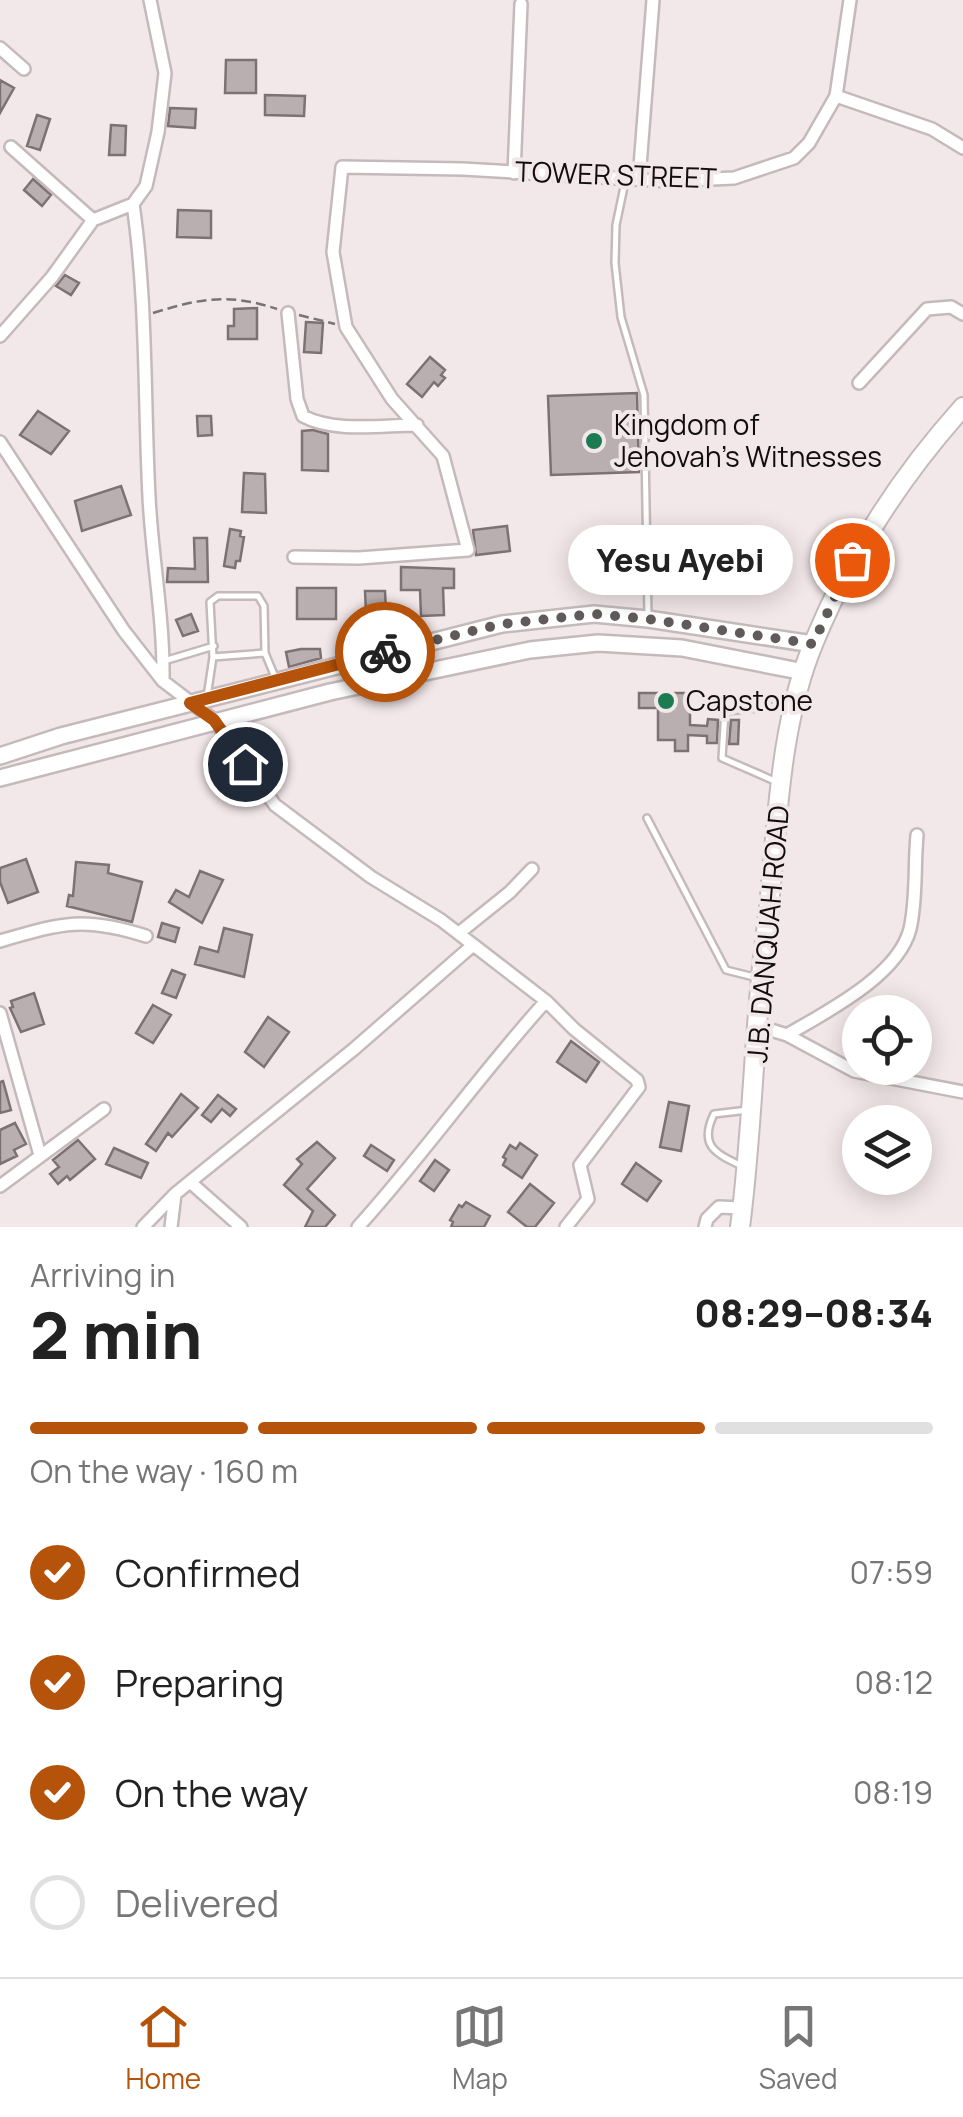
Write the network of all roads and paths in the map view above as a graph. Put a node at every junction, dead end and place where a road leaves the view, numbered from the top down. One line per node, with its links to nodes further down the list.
1 (150, 0): 12 (street)
2 (653, 0): 11 (street)
3 (850, 0): 7 (street)
4 (521, 4): 10 (street)
5 (0, 48): 6 (street)
6 (24, 69)
7 (836, 96): 9 (street); 11 (street, TOWER STREET)
8 (11, 146): 13 (street)
9 (963, 148)
10 (514, 173): 11 (street, TOWER STREET); 17 (street, TOWER STREET)
11 (633, 178): 24 (lane)
12 (132, 204): 13 (street); 16 (street)
13 (93, 220): 18 (street)
14 (288, 312): 16 (path); 17 (path); 21 (street)
15 (963, 314): 19 (street)
16 (142, 316): 29 (street)
17 (346, 327): 21 (street)
18 (0, 336)
19 (859, 382)
20 (963, 407): 25 (highway, J.B. DANQUAH ROAD)
21 (417, 425): 23 (street)
22 (0, 442): 32 (street)
23 (294, 557)
24 (648, 619): 25 (main road); 31 (main road)
25 (813, 644): 30 (highway, J.B. DANQUAH ROAD)
26 (214, 646): 27 (lane); 28 (lane); 29 (lane)
27 (265, 653): 28 (lane); 31 (lane)
28 (214, 657): 33 (lane)
29 (163, 661): 32 (street)
30 (804, 672): 35 (highway, J.B. DANQUAH ROAD); 36 (main road)
31 (276, 680): 33 (main road)
32 (162, 681): 34 (street)
33 (207, 698): 34 (main road)
34 (190, 703): 36 (street); 37 (main road)
35 (794, 705): 39 (highway, J.B. DANQUAH ROAD); 39 (lane)
36 (214, 720): 38 (main road); 43 (street)
37 (0, 756)
38 (0, 778)
39 (781, 784): 47 (highway, J.B. DANQUAH ROAD)
40 (647, 818): 47 (lane)
41 (917, 835): 51 (street)
42 (532, 870): 43 (street)
43 (459, 933): 46 (street)
44 (146, 936): 45 (street)
45 (0, 940)
46 (473, 944): 48 (street); 57 (street)
47 (761, 978): 50 (highway, J.B. DANQUAH ROAD)
48 (546, 1001): 64 (street); 65 (street)
49 (0, 1012): 55 (street)
50 (758, 1026): 51 (street); 54 (highway, J.B. DANQUAH ROAD)
51 (787, 1035): 52 (street)
52 (963, 1092)
53 (104, 1110): 55 (street)
54 (753, 1110): 56 (highway, J.B. DANQUAH ROAD); 56 (lane)
55 (40, 1155): 58 (street)
56 (747, 1169): 60 (highway, J.B. DANQUAH ROAD)
57 (190, 1182): 59 (street); 63 (street)
58 (0, 1186)
59 (175, 1194): 61 (street); 62 (street)
60 (741, 1218): 66 (street)
61 (143, 1227)
62 (172, 1227)
63 (242, 1227)
64 (358, 1227)
65 (566, 1227)
66 (705, 1227)

